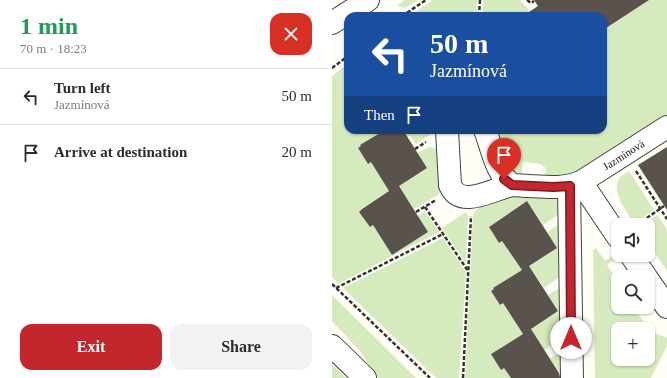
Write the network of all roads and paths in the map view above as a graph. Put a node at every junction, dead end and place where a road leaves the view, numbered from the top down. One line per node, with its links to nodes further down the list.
1 (368, 0): 6 (street)
2 (426, 0): 7 (path)
3 (480, 0): 8 (path)
4 (527, 0): 5 (path)
5 (534, 1)
6 (349, 12)
7 (408, 12)
8 (479, 12)
9 (344, 15): 10 (street)
10 (332, 23)
11 (344, 59): 12 (path)
12 (332, 68)
13 (667, 127): 17 (street, Jazmínová)
14 (447, 134): 19 (street)
15 (486, 134): 18 (street)
16 (636, 171): 22 (path)
17 (575, 184): 18 (street); 25 (street); 36 (street)
18 (512, 185): 19 (street)
19 (472, 197): 27 (path)
20 (664, 206): 22 (path)
21 (425, 207): 26 (path)
22 (660, 209): 23 (path); 24 (path)
23 (647, 218)
24 (667, 219)
25 (611, 228)
26 (443, 234): 27 (path); 29 (path)
27 (468, 271): 35 (path)
28 (332, 284): 29 (path)
29 (336, 288): 34 (path)
30 (655, 290): 31 (street)
31 (667, 307)
32 (332, 346): 33 (street)
33 (365, 378)
34 (430, 378)
35 (463, 378)
36 (572, 378)

